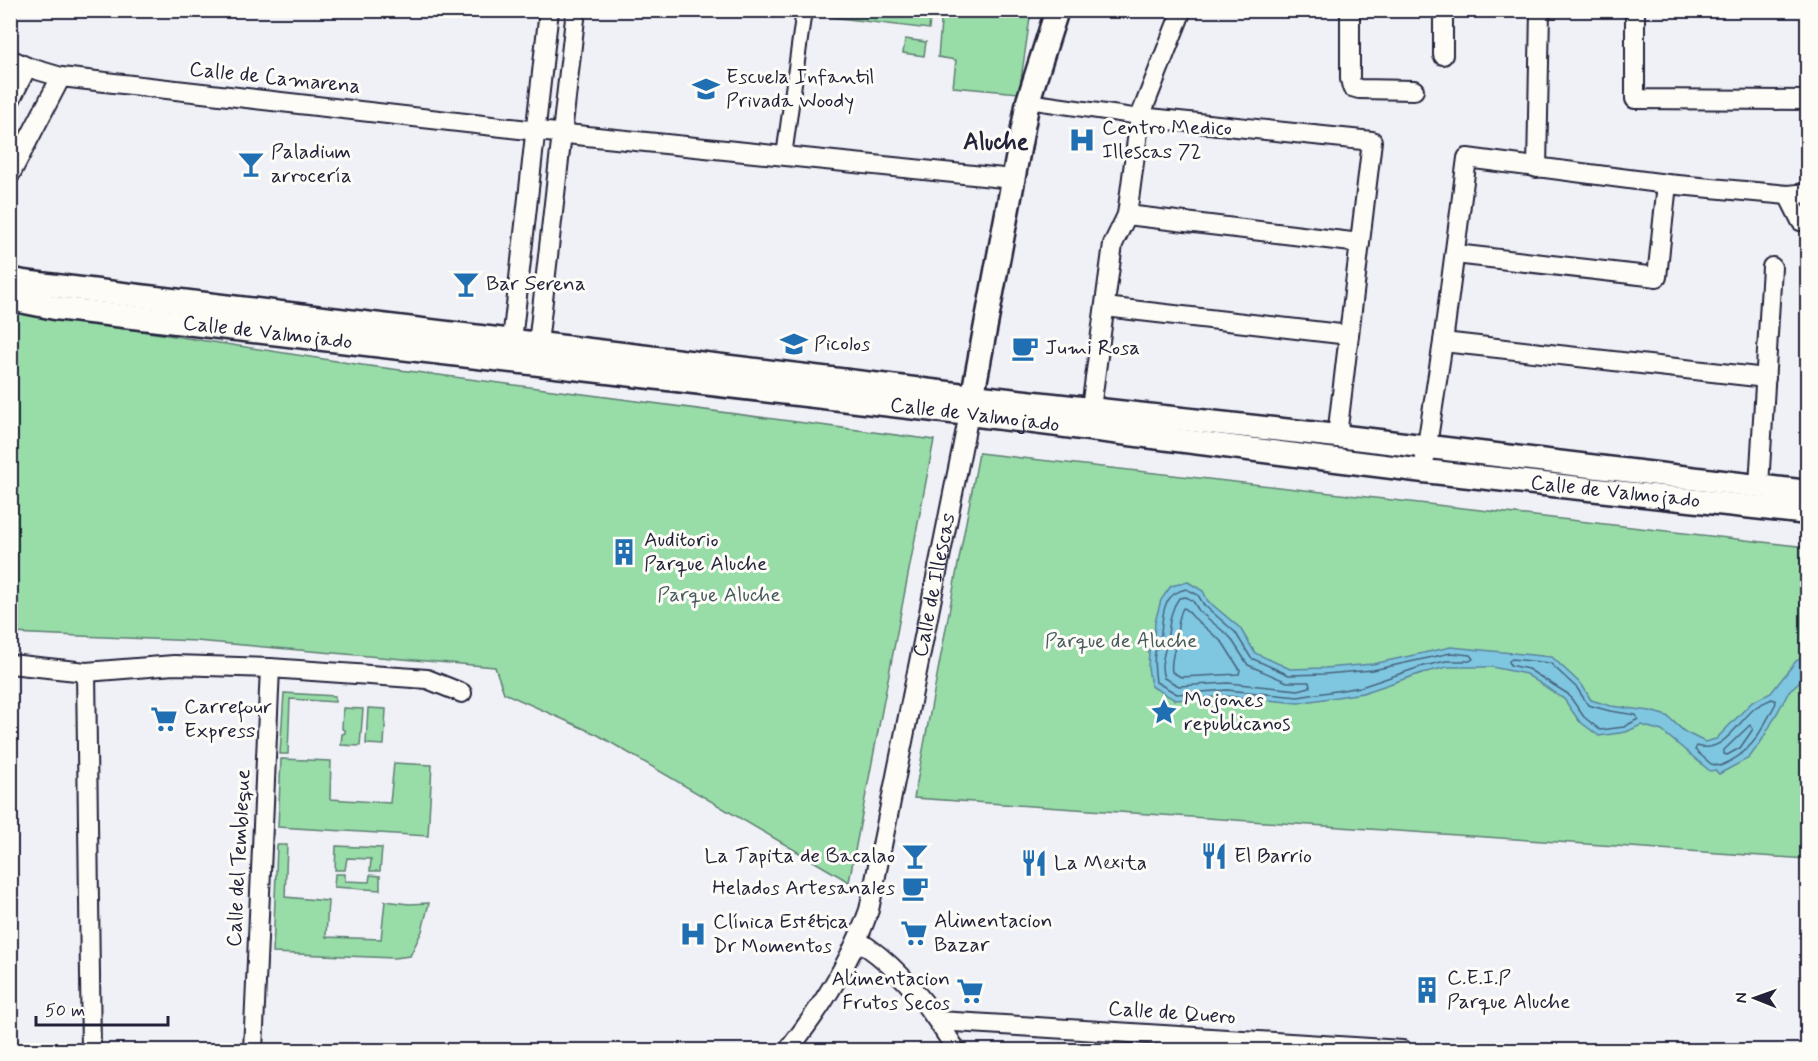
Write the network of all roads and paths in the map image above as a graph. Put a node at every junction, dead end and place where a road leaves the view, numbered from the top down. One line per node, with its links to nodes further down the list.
1 (549, 10): 18 (street)
2 (576, 10): 19 (street)
3 (804, 10): 20 (street)
4 (1057, 10): 15 (street, Calle de Illescas)
5 (1182, 10): 17 (street)
6 (1350, 10): 13 (street)
7 (1443, 10): 10 (street)
8 (1540, 10): 21 (street)
9 (1635, 10): 14 (street)
10 (1443, 55)
11 (19, 63): 12 (street, Calle de Camarena); 16 (street)
12 (61, 77): 18 (street, Calle de Camarena); 22 (street)
13 (1414, 90)
14 (1808, 100)
15 (1028, 101): 17 (street); 23 (street, Calle de Illescas)
16 (10, 102)
17 (1140, 117): 27 (street); 29 (street)
18 (537, 131): 19 (street, Calle de Camarena); 36 (street)
19 (562, 133): 20 (street); 38 (street)
20 (784, 156): 23 (street)
21 (1537, 168): 24 (street); 30 (street)
22 (10, 175)
23 (1013, 179): 41 (street, Calle de Illescas)
24 (1667, 184): 26 (street); 30 (street)
25 (1808, 193): 26 (street)
26 (1788, 195): 28 (street)
27 (1127, 215): 29 (street); 34 (street)
28 (1808, 220)
29 (1360, 243): 35 (street)
30 (1455, 254): 37 (street)
31 (1772, 267): 40 (street)
32 (10, 279): 36 (street, Calle de Valmojado)
33 (10, 299): 39 (street, Calle de Valmojado)
34 (1105, 307): 35 (street); 42 (street)
35 (1349, 335): 43 (street)
36 (512, 340): 38 (street, Calle de Valmojado); 39 (street)
37 (1443, 342): 40 (street); 44 (street)
38 (538, 344): 41 (street, Calle de Valmojado)
39 (525, 363): 41 (street, Calle de Valmojado)
40 (1766, 378): 46 (street)
41 (971, 405): 42 (street, Calle de Valmojado); 45 (street, Calle de Valmojado); 53 (street, Calle de Illescas)
42 (1091, 408): 43 (street, Calle de Valmojado)
43 (1337, 436): 44 (street, Calle de Valmojado)
44 (1426, 446): 45 (street); 46 (street, Calle de Valmojado)
45 (1424, 471): 48 (street, Calle de Valmojado)
46 (1759, 486): 47 (street, Calle de Valmojado)
47 (1808, 492)
48 (1808, 513)
49 (10, 664): 51 (street)
50 (270, 668): 51 (street); 52 (street); 56 (street, Calle del Tembleque)
51 (86, 672): 55 (street)
52 (462, 693)
53 (857, 940): 54 (street); 57 (street, Calle de Illescas)
54 (939, 1021): 58 (street); 59 (street, Calle de Quero)
55 (91, 1050)
56 (253, 1050)
57 (788, 1050)
58 (956, 1050)
59 (1402, 1050)

